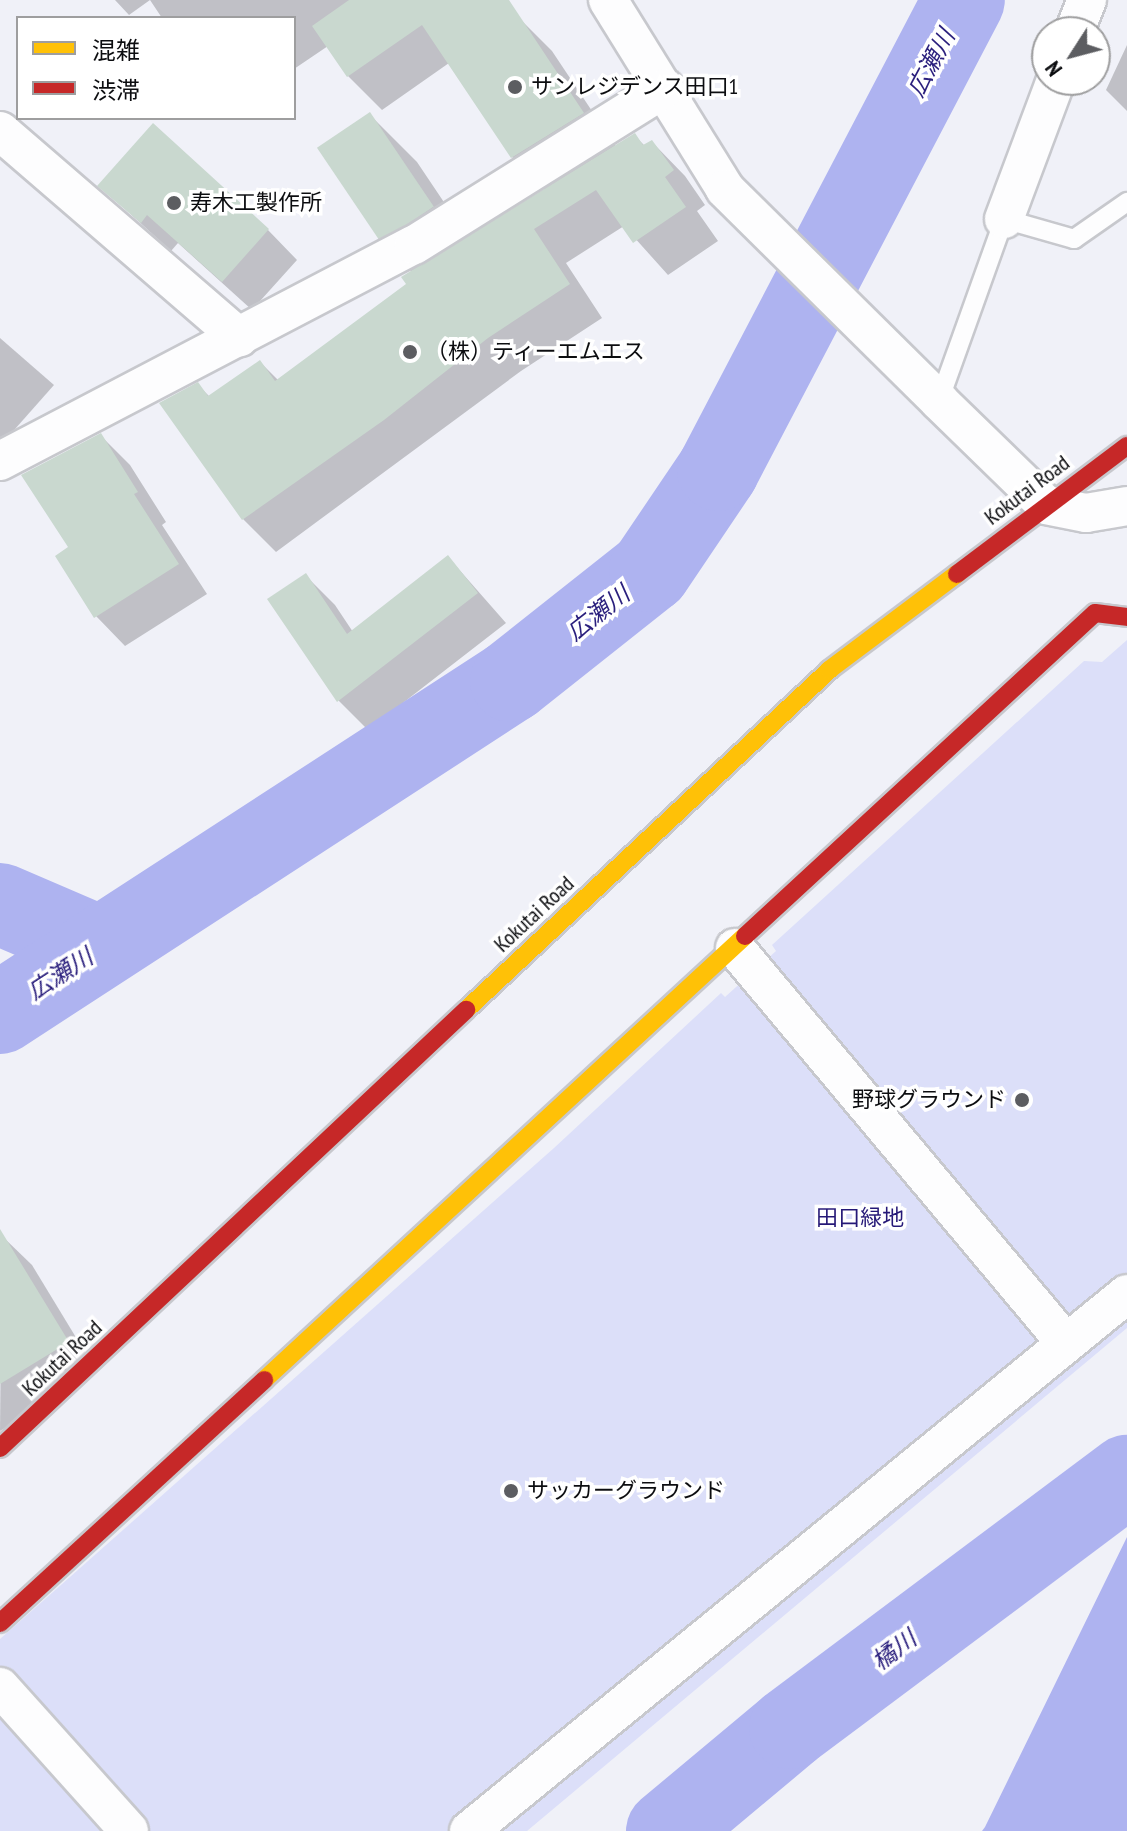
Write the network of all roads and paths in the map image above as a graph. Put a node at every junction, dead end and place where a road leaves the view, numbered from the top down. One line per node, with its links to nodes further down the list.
1 (608, 0): 2 (street)
2 (665, 88): 7 (street); 8 (street)
3 (1050, 96): 6 (street)
4 (0, 131): 7 (street)
5 (1127, 202): 6 (lane)
6 (1004, 219): 8 (lane)
7 (239, 337): 10 (street)
8 (939, 401): 11 (street)
9 (1127, 446): 11 (street, Kokutai Road)
10 (0, 461)
11 (1046, 505): 12 (street); 17 (street, Kokutai Road)
12 (1127, 506)
13 (1127, 617): 14 (street)
14 (735, 948): 16 (street); 18 (street)
15 (1127, 1294): 16 (street)
16 (1065, 1342): 21 (street)
17 (0, 1448)
18 (0, 1623)
19 (0, 1687): 20 (street)
20 (129, 1831)
21 (469, 1831)

